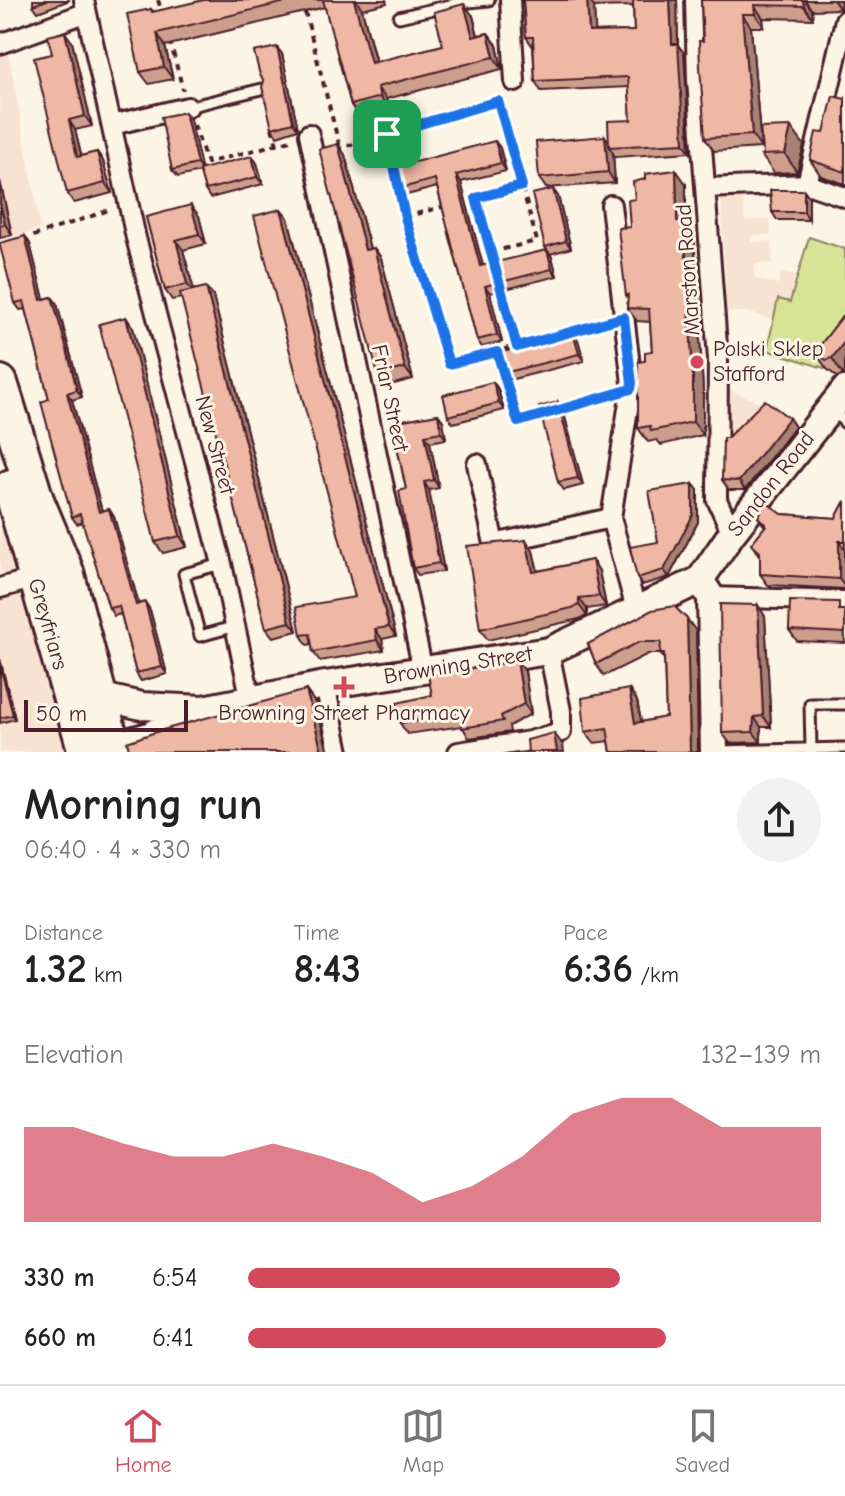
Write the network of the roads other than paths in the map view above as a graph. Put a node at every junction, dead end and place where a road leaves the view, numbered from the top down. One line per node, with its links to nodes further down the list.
1 (489, 0): 5 (lane)
2 (510, 0): 8 (street)
3 (695, 0): 14 (street, Marston Road)
4 (84, 6): 7 (street); 11 (street, New Street)
5 (399, 17)
6 (845, 20): 13 (street)
7 (0, 44)
8 (515, 82)
9 (262, 89): 10 (lane)
10 (188, 107): 11 (street)
11 (112, 125): 23 (street, New Street)
12 (309, 134): 31 (street, Friar Street)
13 (807, 184): 14 (street); 15 (street)
14 (706, 188): 22 (street, Marston Road)
15 (845, 197)
16 (611, 205): 21 (street)
17 (0, 383): 32 (highway, Greyfriars)
18 (840, 407): 22 (street, Sandon Road)
19 (0, 450): 24 (highway, Greyfriars)
20 (477, 464): 21 (street)
21 (611, 518): 28 (street)
22 (732, 533): 26 (street, Sandon Road)
23 (222, 564): 29 (street, New Street); 29 (lane)
24 (35, 578): 25 (street); 40 (highway, Greyfriars)
25 (0, 588)
26 (706, 588): 27 (street); 28 (street, Browning Street); 43 (street)
27 (845, 601)
28 (636, 609): 30 (street, Browning Street)
29 (236, 626): 34 (street, New Street)
30 (549, 651): 31 (street, Browning Street); 37 (street)
31 (423, 671): 33 (street, Browning Street)
32 (98, 685): 36 (street, Browning Street); 40 (highway, Greyfriars)
33 (325, 685): 34 (street, Browning Street); 41 (street)
34 (251, 701): 36 (street, Browning Street)
35 (845, 704): 39 (lane)
36 (203, 709): 40 (street, Browning Street)
37 (525, 746): 42 (street)
38 (845, 748): 39 (lane)
39 (811, 749): 43 (lane)
40 (101, 750)
41 (339, 752)
42 (458, 752)
43 (714, 752)

